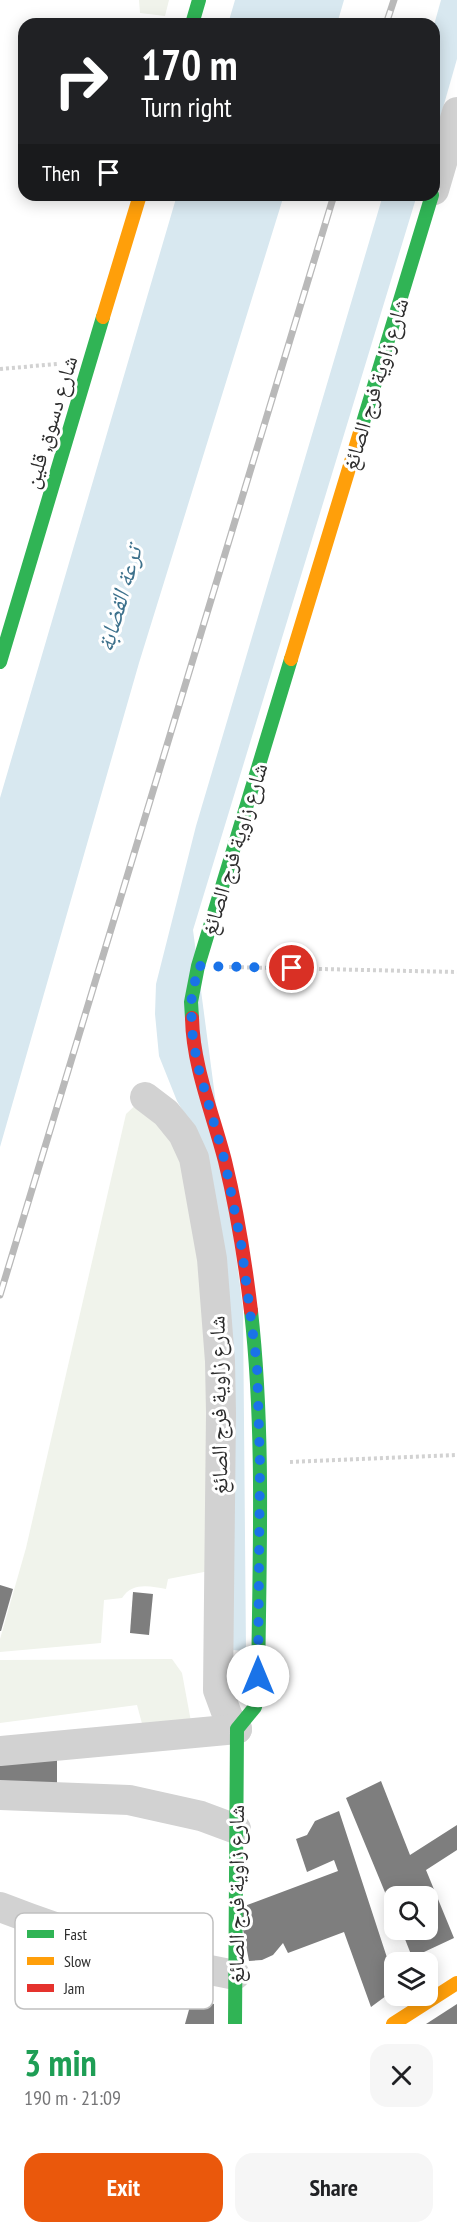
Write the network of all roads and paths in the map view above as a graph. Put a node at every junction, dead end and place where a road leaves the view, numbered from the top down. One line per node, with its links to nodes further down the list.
1 (199, 0): 2 (street)
2 (194, 18)
3 (457, 112): 4 (street)
4 (440, 170)
5 (139, 201): 7 (street, شارع دسوق, قلين)
6 (430, 201): 10 (street, شارع زاوية فرج الصائغ)
7 (90, 362): 8 (path); 9 (street, شارع دسوق, قلين)
8 (0, 369)
9 (0, 662)
10 (198, 966): 11 (path); 14 (street, شارع زاوية فرج الصائغ)
11 (457, 972)
12 (145, 1097): 15 (street, شارع زاوية فرج الصائغ)
13 (457, 1455): 14 (path)
14 (260, 1463): 15 (street, شارع زاوية فرج الصائغ)
15 (237, 1728): 16 (street); 18 (street, شارع زاوية فرج الصائغ)
16 (0, 1751)
17 (0, 1795): 18 (street)
18 (236, 1829): 22 (street, شارع زاوية فرج الصائغ)
19 (0, 1907): 20 (street)
20 (17, 1913)
21 (213, 1970): 22 (street)
22 (235, 1974): 24 (street, شارع زاوية فرج الصائغ)
23 (457, 1983): 25 (street)
24 (235, 2024)
25 (393, 2024)

